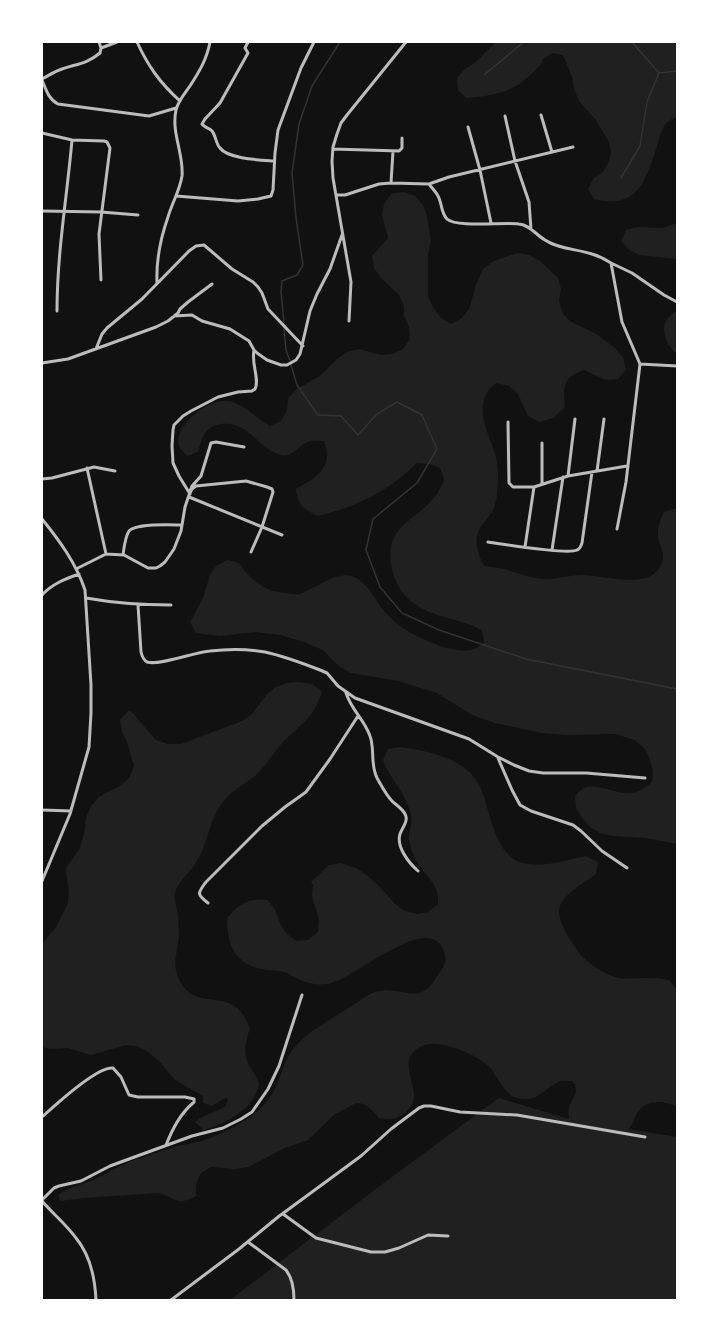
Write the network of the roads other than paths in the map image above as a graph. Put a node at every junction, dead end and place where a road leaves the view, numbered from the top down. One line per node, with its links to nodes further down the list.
1 (99, 42): 10 (street)
2 (117, 42): 10 (street)
3 (137, 42): 12 (street)
4 (210, 42): 9 (street)
5 (214, 42): 9 (street)
6 (248, 42): 24 (street)
7 (314, 42): 24 (street)
8 (406, 42): 21 (street)
9 (210, 46): 12 (street)
10 (101, 48): 11 (street)
11 (42, 80): 13 (street)
12 (180, 101): 13 (street)
13 (176, 108): 30 (street)
14 (541, 115): 23 (street)
15 (505, 116): 25 (street)
16 (468, 127): 26 (street)
17 (42, 133): 19 (street)
18 (402, 138): 22 (street)
19 (72, 140): 31 (street); 33 (street)
20 (573, 147): 23 (street)
21 (333, 149): 22 (street); 29 (street)
22 (393, 151): 27 (street)
23 (552, 152): 25 (street)
24 (274, 161): 30 (street)
25 (515, 161): 26 (street); 36 (street)
26 (480, 170): 28 (street); 35 (street)
27 (391, 183): 28 (street); 29 (street)
28 (429, 184): 35 (street)
29 (336, 195): 37 (street)
30 (176, 196): 40 (street)
31 (64, 210): 32 (street); 33 (street); 43 (street)
32 (42, 211)
33 (101, 212): 34 (street); 39 (street)
34 (138, 215)
35 (491, 223): 36 (street)
36 (531, 229): 38 (street)
37 (343, 234): 45 (street); 46 (street)
38 (611, 262): 42 (street); 50 (street)
39 (101, 280)
40 (157, 283): 46 (street); 47 (street)
41 (212, 284): 44 (street)
42 (677, 302)
43 (57, 311)
44 (174, 316): 47 (street); 48 (street)
45 (349, 321)
46 (303, 346): 48 (street)
47 (96, 349): 49 (street)
48 (254, 350): 67 (street)
49 (42, 363)
50 (640, 364): 51 (street); 57 (street)
51 (677, 366)
52 (575, 419): 62 (street)
53 (604, 419): 60 (street)
54 (508, 422): 66 (street)
55 (542, 443): 65 (street)
56 (244, 447): 67 (street)
57 (627, 466): 60 (street); 71 (street)
58 (87, 468): 59 (street); 64 (street); 77 (street)
59 (115, 470)
60 (596, 471): 61 (street)
61 (592, 472): 62 (street); 75 (street)
62 (568, 476): 63 (street)
63 (564, 477): 65 (street); 75 (street)
64 (42, 479)
65 (542, 483): 66 (street)
66 (534, 487): 74 (street)
67 (189, 495): 69 (street); 70 (street); 70 (street)
68 (42, 519): 79 (street)
69 (182, 525): 78 (street); 78 (street)
70 (262, 527): 72 (street); 76 (street)
71 (617, 529)
72 (282, 535)
73 (488, 542): 74 (street)
74 (525, 547): 75 (street)
75 (552, 550)
76 (251, 552)
77 (106, 554): 78 (street); 79 (street)
78 (123, 555)
79 (76, 569): 80 (street)
80 (78, 574): 81 (street); 82 (street)
81 (42, 595)
82 (86, 598): 83 (street); 90 (street)
83 (138, 605): 84 (street); 85 (street)
84 (171, 605)
85 (346, 693): 86 (street); 87 (street)
86 (358, 716): 92 (street); 94 (street)
87 (498, 757): 88 (street); 91 (street)
88 (645, 778)
89 (42, 810): 90 (street)
90 (71, 810): 93 (street)
91 (627, 868)
92 (418, 871)
93 (42, 881)
94 (208, 903)
95 (302, 995): 98 (street)
96 (42, 1118): 98 (street)
97 (645, 1137): 100 (street)
98 (166, 1145): 99 (street)
99 (42, 1200): 103 (street)
100 (283, 1214): 101 (street); 102 (street)
101 (448, 1236)
102 (248, 1242): 104 (street); 105 (street)
103 (96, 1300)
104 (171, 1300)
105 (294, 1300)

